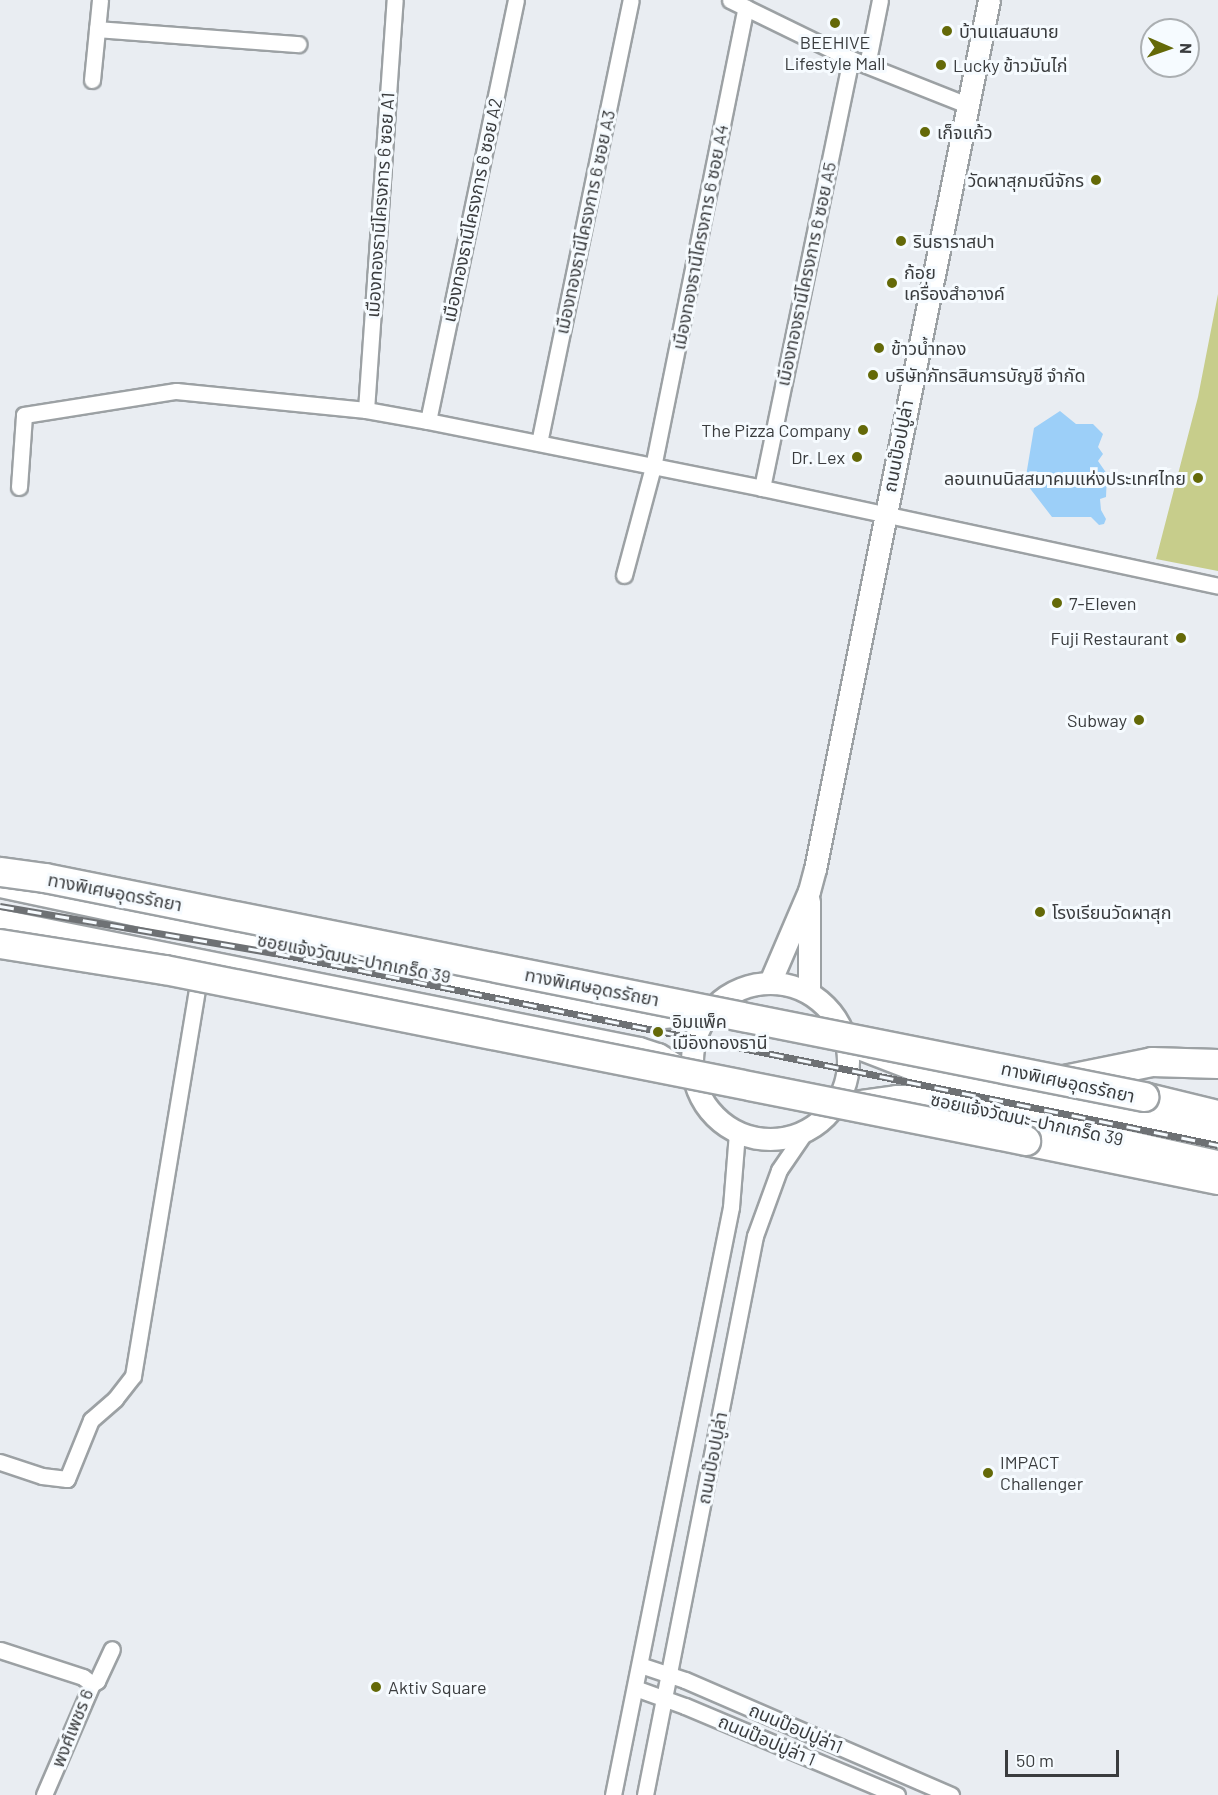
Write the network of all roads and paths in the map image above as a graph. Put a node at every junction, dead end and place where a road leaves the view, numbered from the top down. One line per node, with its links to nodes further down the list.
1 (100, 0): 9 (street)
2 (395, 0): 15 (street, เมืองทองธานีโครงการ 6 ซอย A1)
3 (516, 0): 16 (street, เมืองทองธานีโครงการ 6 ซอย A2)
4 (631, 0): 17 (street, เมืองทองธานีโครงการ 6 ซอย A3)
5 (730, 0): 8 (street)
6 (880, 0): 12 (street)
7 (989, 0): 14 (main road, ถนนป๊อปปูล่า)
8 (746, 7): 11 (street); 18 (street, เมืองทองธานีโครงการ 6 ซอย A4)
9 (97, 29): 10 (street); 13 (street)
10 (298, 44)
11 (851, 59): 12 (street); 20 (street, เมืองทองธานีโครงการ 6 ซอย A5)
12 (867, 65): 14 (street)
13 (92, 80)
14 (967, 105): 21 (main road, ถนนป๊อปปูล่า)
15 (366, 410): 16 (street); 19 (street)
16 (428, 421): 17 (street)
17 (539, 443): 18 (street)
18 (653, 467): 20 (street); 22 (street, เมืองทองธานีโครงการ 6 ซอย A4)
19 (18, 487)
20 (762, 488): 21 (street)
21 (884, 516): 23 (street); 26 (main road, ถนนป๊อปปูล่า)
22 (624, 575)
23 (1218, 586)
24 (0, 872): 37 (highway, ทางพิเศษอุดรรัถยา, bridge)
25 (0, 886): 32 (main road, ซอยแจ้งวัฒนะ-ปากเกร็ด 39)
26 (809, 891): 30 (main road); 31 (main road)
27 (0, 920): 35 (main road, ซอยแจ้งวัฒนะ-ปากเกร็ด 39)
28 (0, 944): 29 (highway, bridge)
29 (199, 977): 44 (highway, bridge); 45 (street)
30 (770, 982): 31 (main road, ซอยแจ้งวัฒนะ-ปากเกร็ด 39); 32 (main road, ซอยแจ้งวัฒนะ-ปากเกร็ด 39)
31 (809, 993): 33 (main road, ซอยแจ้งวัฒนะ-ปากเกร็ด 39)
32 (710, 1012): 35 (main road, ซอยแจ้งวัฒนะ-ปากเกร็ด 39)
33 (847, 1043): 36 (main road, ซอยแจ้งวัฒนะ-ปากเกร็ด 39); 39 (main road, ซอยแจ้งวัฒนะ-ปากเกร็ด 39)
34 (1218, 1065): 36 (highway)
35 (695, 1080): 41 (main road, ซอยแจ้งวัฒนะ-ปากเกร็ด 39)
36 (1000, 1093): 43 (main road, ซอยแจ้งวัฒนะ-ปากเกร็ด 39)
37 (1144, 1097): 38 (highway); 40 (highway, ทางพิเศษอุดรรัถยา)
38 (1218, 1100)
39 (835, 1105): 42 (main road, ซอยแจ้งวัฒนะ-ปากเกร็ด 39); 44 (main road, ซอยแจ้งวัฒนะ-ปากเกร็ด 39)
40 (1218, 1115)
41 (737, 1132): 42 (main road, ซอยแจ้งวัฒนะ-ปากเกร็ด 39); 48 (street, ถนนป๊อปปูล่า)
42 (805, 1132): 49 (street, ถนนป๊อปปูล่า)
43 (1218, 1136)
44 (1217, 1175)
45 (0, 1462)
46 (112, 1649): 50 (street)
47 (0, 1650): 50 (street, พงศ์เพชร 6)
48 (640, 1665): 49 (street, ถนนป๊อปปูล่า1); 51 (street, ถนนป๊อปปูล่า)
49 (671, 1674): 52 (street, ถนนป๊อปปูล่า); 57 (street, ถนนป๊อปปูล่า1)
50 (92, 1684): 53 (street, พงศ์เพชร 6)
51 (635, 1688): 52 (street, ถนนป๊อปปูล่า 1); 54 (street, ถนนป๊อปปูล่า)
52 (666, 1699): 55 (street, ถนนป๊อปปูล่า); 56 (street, ถนนป๊อปปูล่า 1)
53 (44, 1795)
54 (613, 1795)
55 (645, 1795)
56 (897, 1795)
57 (951, 1795)

